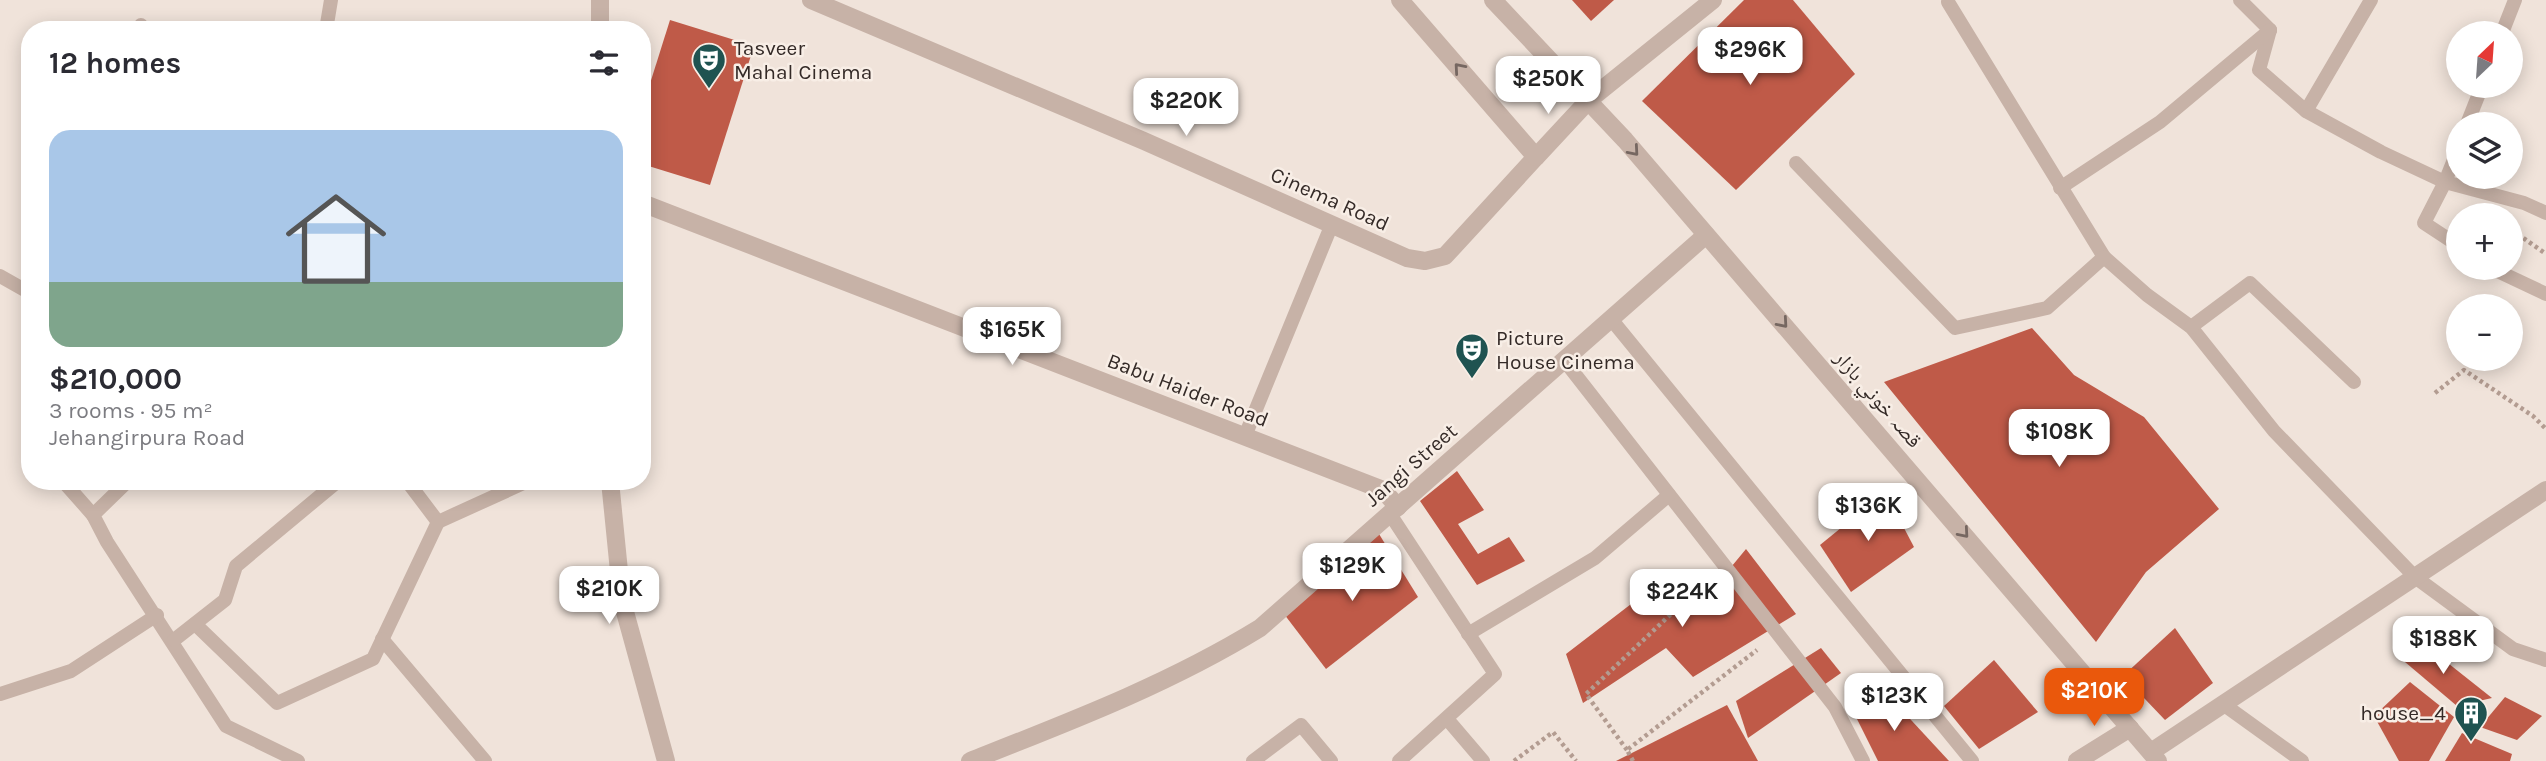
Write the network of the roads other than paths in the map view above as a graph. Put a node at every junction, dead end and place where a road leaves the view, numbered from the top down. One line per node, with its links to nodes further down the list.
1 (331, 0): 11 (lane)
2 (600, 0): 12 (street)
3 (811, 0): 23 (street, Cinema Road)
4 (1400, 0): 17 (street, one-way to 4)
5 (1493, 0): 15 (street, قصہ خوني بازار)
6 (1713, 0): 15 (street, Cinema Road)
7 (2240, 0): 14 (lane)
8 (2371, 0): 16 (lane)
9 (2515, 0): 13 (lane)
10 (1948, 2): 20 (lane)
11 (328, 21)
12 (600, 21)
13 (2507, 21)
14 (2270, 30): 16 (lane); 20 (lane)
15 (1589, 100): 17 (street, Cinema Road); 24 (street, قصہ خوني بازار, one-way to 24)
16 (2306, 111): 19 (lane)
17 (1536, 157): 23 (street, Cinema Road)
18 (1796, 163): 26 (lane)
19 (2445, 182): 22 (lane); 25 (lane)
20 (2060, 188): 26 (lane)
21 (651, 206): 35 (street, Babu Haider Road)
22 (2546, 213)
23 (1332, 225): 35 (lane)
24 (1706, 235): 31 (street, Jangi Street); 57 (street, قصہ خوني بازار, one-way to 57)
25 (2446, 237)
26 (2104, 257): 32 (lane)
27 (0, 276): 29 (lane)
28 (2512, 280): 30 (lane)
29 (21, 288)
30 (2546, 294)
31 (1611, 319): 33 (street, Jangi Street); 68 (lane)
32 (2191, 327): 34 (lane); 47 (lane)
33 (1564, 360): 43 (lane); 44 (street, Jangi Street)
34 (2354, 382)
35 (1245, 436): 44 (street, Babu Haider Road)
36 (71, 490): 45 (lane)
37 (119, 490): 45 (lane)
38 (326, 490): 49 (lane)
39 (414, 490): 46 (lane)
40 (508, 490): 46 (lane)
41 (611, 490): 62 (street)
42 (2546, 490): 47 (street)
43 (1669, 495): 50 (lane); 67 (lane)
44 (1394, 511): 50 (lane); 59 (street, Jangi Street)
45 (93, 515): 48 (lane)
46 (438, 522): 51 (lane)
47 (2415, 577): 53 (lane); 55 (street)
48 (157, 615): 52 (lane); 54 (lane)
49 (195, 624): 51 (lane); 52 (lane)
50 (1468, 634): 56 (lane)
51 (382, 639): 61 (lane)
52 (174, 640): 60 (lane)
53 (2546, 660)
54 (0, 694)
55 (2223, 704): 58 (street); 70 (lane)
56 (1448, 720): 65 (lane); 66 (lane)
57 (2130, 728): 58 (street, قصہ خوني بازار); 69 (street)
58 (2155, 757)
59 (977, 760)
60 (298, 761)
61 (485, 761)
62 (666, 761)
63 (1253, 761): 64 (lane)
64 (1331, 761)
65 (1399, 761)
66 (1483, 761)
67 (1863, 761)
68 (1972, 761)
69 (2077, 761)
70 (2302, 761)

